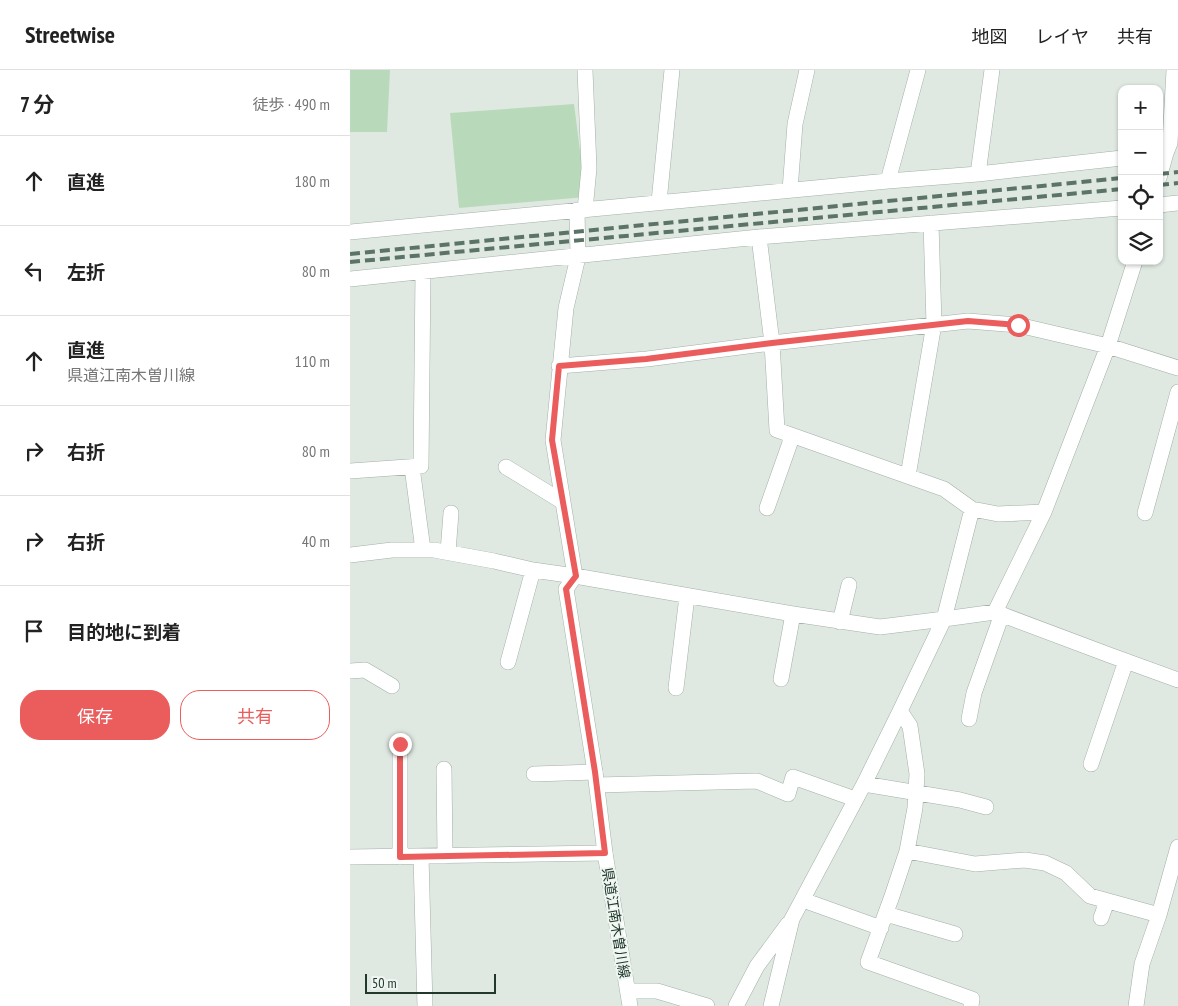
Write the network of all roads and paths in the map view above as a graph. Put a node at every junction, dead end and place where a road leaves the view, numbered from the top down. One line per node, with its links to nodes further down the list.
1 (585, 70): 17 (street)
2 (672, 70): 13 (street)
3 (807, 70): 12 (street)
4 (918, 70): 11 (street)
5 (992, 70): 9 (street)
6 (1174, 70): 7 (street)
7 (1168, 152): 10 (street)
8 (1118, 158): 9 (street)
9 (978, 174): 11 (street)
10 (1160, 175)
11 (888, 181): 12 (street)
12 (790, 190): 13 (street)
13 (659, 202): 17 (street)
14 (1178, 204): 15 (street)
15 (1163, 205)
16 (1118, 208): 18 (street)
17 (581, 210): 19 (street); 21 (street)
18 (931, 223): 20 (street); 25 (street)
19 (350, 232)
20 (759, 237): 21 (street); 26 (street)
21 (578, 257): 23 (street); 28 (street)
22 (1134, 265): 27 (street)
23 (423, 272): 24 (street); 32 (street)
24 (350, 279)
25 (934, 324): 26 (street); 27 (street); 35 (street)
26 (772, 343): 28 (street); 31 (street)
27 (1108, 346): 29 (street); 39 (street)
28 (559, 366): 36 (street)
29 (1178, 368)
30 (1178, 392): 41 (street)
31 (792, 436): 35 (street); 37 (street)
32 (412, 467): 34 (street); 42 (street)
33 (506, 467): 36 (street)
34 (350, 471)
35 (908, 476): 38 (street)
36 (563, 502): 46 (street)
37 (766, 508)
38 (972, 509): 39 (street); 51 (street)
39 (1044, 512): 49 (street)
40 (451, 513): 43 (street)
41 (1145, 513)
42 (423, 550): 43 (street); 44 (street)
43 (448, 552): 45 (street)
44 (350, 554)
45 (533, 570): 46 (street); 53 (street)
46 (576, 576): 48 (street); 66 (street, 県道江南木曽川線)
47 (849, 585): 52 (street)
48 (687, 596): 50 (street); 59 (street)
49 (998, 613): 51 (street); 54 (street); 61 (street)
50 (793, 614): 52 (street); 56 (street)
51 (944, 619): 52 (street); 60 (street)
52 (840, 622)
53 (508, 662)
54 (1126, 662): 57 (street); 63 (street)
55 (350, 671): 58 (street)
56 (781, 679)
57 (1178, 680)
58 (392, 686)
59 (676, 688)
60 (900, 710): 67 (street); 68 (street)
61 (970, 719)
62 (400, 744): 77 (street)
63 (1092, 764)
64 (444, 769): 75 (street)
65 (534, 774): 66 (street)
66 (596, 779): 69 (street); 73 (street, 県道江南木曽川線)
67 (864, 784): 68 (street); 69 (street)
68 (916, 793): 70 (street); 72 (street)
69 (855, 799): 78 (street)
70 (986, 806)
71 (1178, 847): 80 (street)
72 (907, 851): 79 (street); 83 (street)
73 (605, 853): 75 (street); 85 (street, 県道江南木曽川線)
74 (422, 856): 75 (street); 77 (street); 86 (street)
75 (445, 856)
76 (350, 857): 77 (street)
77 (400, 857)
78 (803, 900): 82 (street); 83 (street)
79 (1107, 901): 80 (street); 81 (street)
80 (1159, 915): 92 (street)
81 (1100, 918)
82 (792, 919): 89 (street); 90 (street)
83 (883, 921): 84 (street); 91 (street)
84 (955, 934)
85 (628, 991): 87 (street, 県道江南木曽川線); 88 (street)
86 (424, 1006)
87 (630, 1006)
88 (707, 1006)
89 (736, 1006)
90 (772, 1006)
91 (971, 1006)
92 (1136, 1006)

